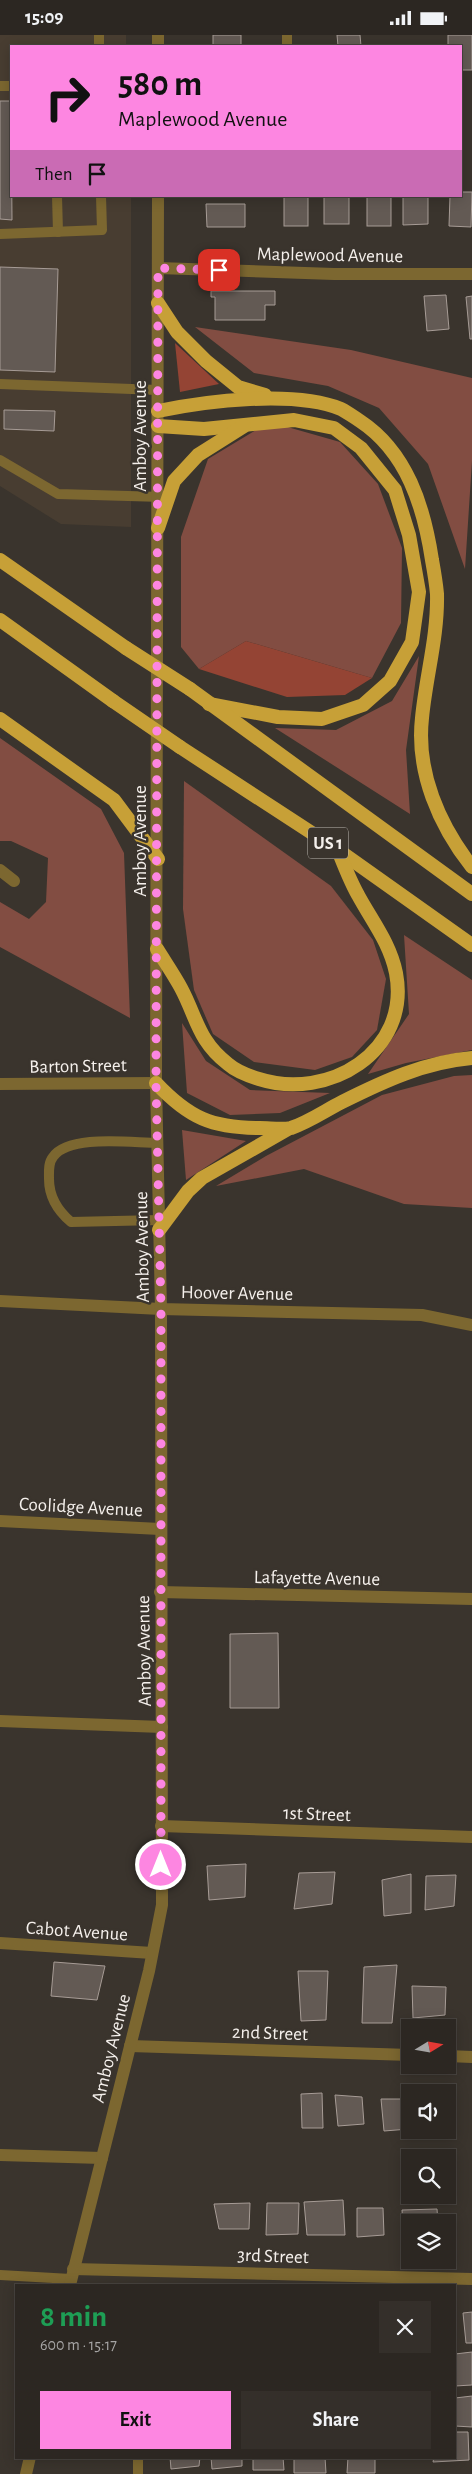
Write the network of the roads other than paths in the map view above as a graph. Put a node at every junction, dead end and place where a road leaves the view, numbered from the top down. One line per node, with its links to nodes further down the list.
1 (57, 197): 4 (lane)
2 (101, 197): 4 (lane)
3 (158, 197): 6 (street, Amboy Avenue)
4 (58, 232): 5 (lane)
5 (0, 234)
6 (158, 268): 7 (street, Maplewood Avenue); 8 (street, Amboy Avenue)
7 (472, 274)
8 (158, 303): 10 (street, Amboy Avenue); 11 (highway)
9 (0, 384): 10 (lane)
10 (158, 390): 12 (street, Amboy Avenue)
11 (283, 400): 12 (highway); 24 (highway)
12 (158, 411): 14 (street, Amboy Avenue)
13 (249, 423): 14 (highway); 16 (highway); 20 (highway)
14 (158, 426): 16 (street, Amboy Avenue)
15 (0, 461): 16 (lane)
16 (163, 497): 17 (highway)
17 (158, 528): 23 (street, Amboy Avenue)
18 (0, 560): 20 (highway, US 1, bridge)
19 (0, 620): 22 (highway, US 1, bridge)
20 (209, 704): 27 (highway, US 1)
21 (0, 719): 23 (highway)
22 (338, 850): 28 (highway, US 1); 29 (highway)
23 (158, 859): 29 (street, Amboy Avenue)
24 (472, 867)
25 (0, 870): 26 (street)
26 (14, 881)
27 (472, 893)
28 (472, 945)
29 (157, 949): 31 (street, Amboy Avenue)
30 (472, 1058): 33 (highway)
31 (156, 1083): 32 (street, Barton Street); 33 (highway); 34 (street, Amboy Avenue)
32 (0, 1085)
33 (290, 1128): 35 (highway)
34 (158, 1143): 35 (street, Amboy Avenue); 35 (lane)
35 (159, 1225): 37 (street, Amboy Avenue)
36 (0, 1301): 37 (street, Hoover Avenue)
37 (161, 1309): 38 (street, Hoover Avenue); 40 (street, Amboy Avenue)
38 (472, 1325)
39 (0, 1521): 40 (street, Coolidge Avenue)
40 (160, 1529): 41 (street, Amboy Avenue)
41 (160, 1592): 42 (street, Lafayette Avenue); 44 (street, Amboy Avenue)
42 (472, 1599)
43 (0, 1721): 44 (street)
44 (162, 1727): 45 (street, Amboy Avenue)
45 (161, 1826): 46 (street, 1st Street); 48 (street, Amboy Avenue)
46 (472, 1837)
47 (0, 1943): 48 (street, Cabot Avenue)
48 (152, 1953): 49 (street, Amboy Avenue)
49 (130, 2046): 50 (street, 2nd Street); 54 (street, Amboy Avenue)
50 (401, 2055)
51 (456, 2056): 52 (street)
52 (472, 2057)
53 (0, 2155): 54 (street)
54 (102, 2159): 56 (street, Amboy Avenue)
55 (0, 2275): 56 (lane)
56 (71, 2277): 57 (street, 3rd Street)
57 (472, 2279)
58 (30, 2459): 60 (street)
59 (138, 2459): 61 (lane)
60 (26, 2474)
61 (138, 2474)

